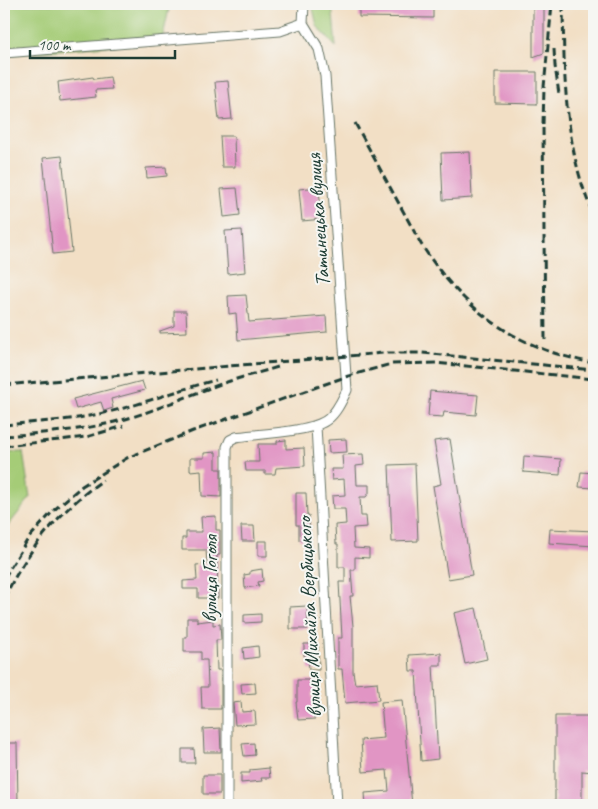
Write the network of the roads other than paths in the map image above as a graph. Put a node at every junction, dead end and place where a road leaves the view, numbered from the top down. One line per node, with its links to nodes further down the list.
1 (304, 4): 2 (street)
2 (303, 23): 3 (street); 4 (street, Татинецька вулиця)
3 (4, 54)
4 (316, 426): 5 (street, вулиця Гоголя); 6 (street, вулиця Михайла Вербицького)
5 (227, 805)
6 (337, 805)

